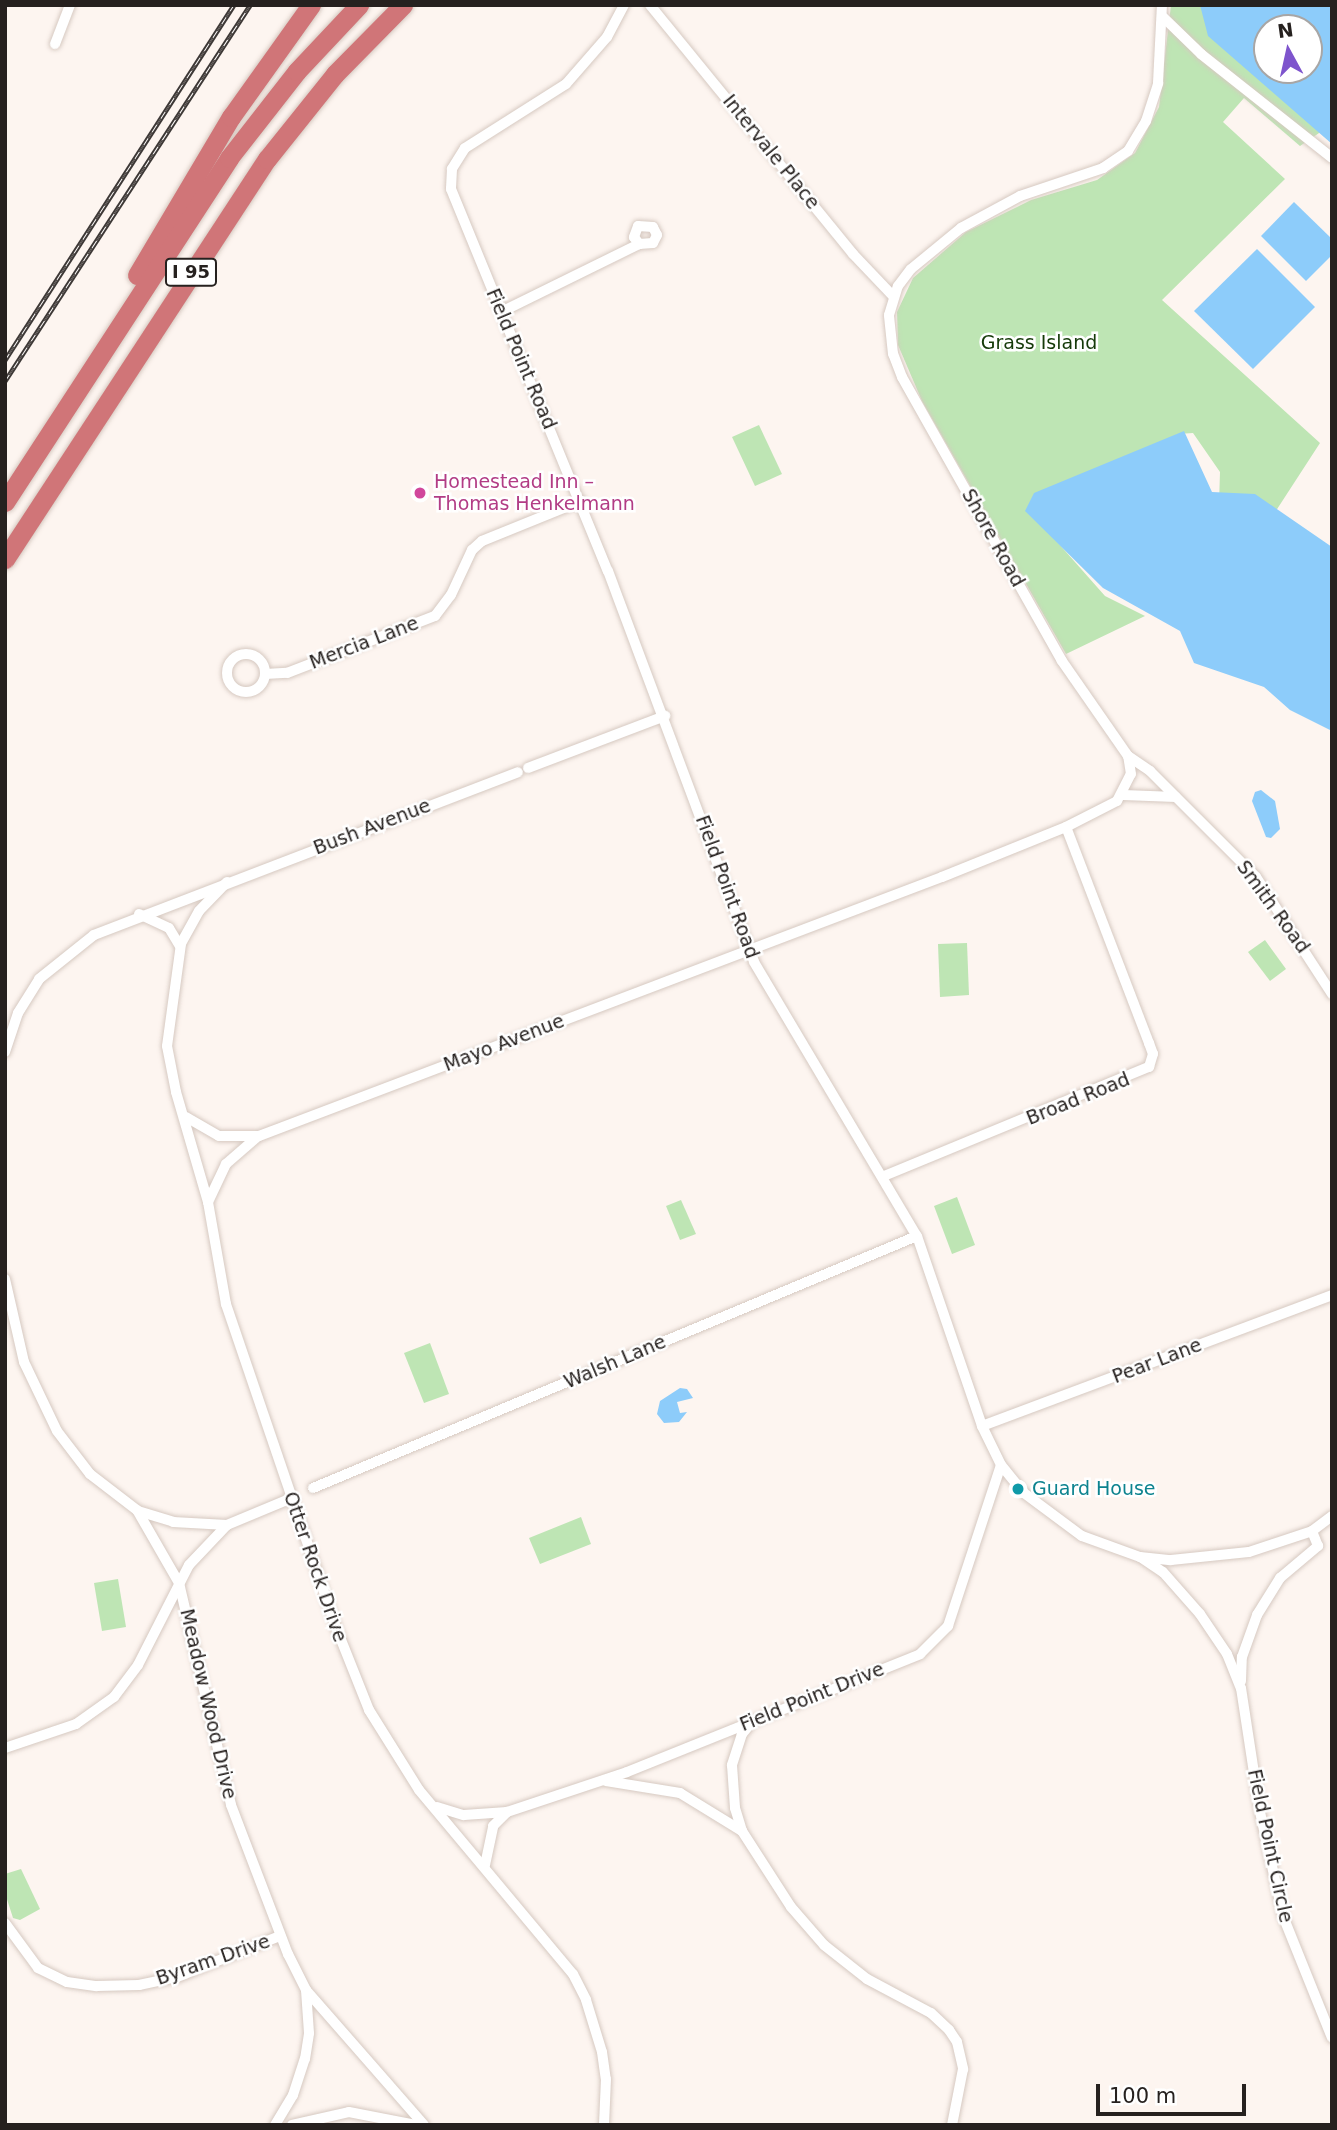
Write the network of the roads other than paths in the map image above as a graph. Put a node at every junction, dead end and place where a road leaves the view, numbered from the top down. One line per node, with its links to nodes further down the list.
1 (70, 5): 8 (street)
2 (311, 5): 15 (highway)
3 (359, 5): 15 (highway, I 95)
4 (403, 5): 9 (highway, I 95)
5 (624, 5): 13 (street, Field Point Road)
6 (650, 5): 12 (street, Intervale Place)
7 (1163, 11): 10 (street); 12 (street, Shore Road)
8 (55, 44)
9 (311, 101): 14 (highway); 18 (highway, I 95)
10 (1332, 158)
11 (639, 244): 13 (street)
12 (893, 296): 21 (street, Shore Road)
13 (501, 312): 16 (street, Field Point Road)
14 (141, 370)
15 (19, 480): 17 (highway, I 95)
16 (581, 501): 19 (street, Mercia Lane); 20 (street, Field Point Road)
17 (5, 502)
18 (5, 559)
19 (265, 674)
20 (665, 716): 25 (street, Bush Avenue); 28 (street, Field Point Road)
21 (1128, 756): 22 (street); 23 (street, Smith Road)
22 (1123, 795): 23 (street); 24 (street)
23 (1175, 797): 29 (street, Smith Road)
24 (1066, 827): 28 (street); 33 (street, Broad Road)
25 (227, 882): 26 (street); 27 (street, Otter Rock Drive)
26 (139, 914): 27 (street); 30 (street)
27 (180, 946): 31 (street, Otter Rock Drive)
28 (749, 949): 32 (street, Mayo Avenue); 33 (street, Field Point Road)
29 (1332, 994)
30 (5, 1052)
31 (186, 1117): 32 (street, Mayo Avenue); 34 (street, Otter Rock Drive)
32 (259, 1136): 34 (street, Mayo Avenue)
33 (884, 1176): 35 (street, Field Point Road)
34 (208, 1202): 41 (street, Otter Rock Drive)
35 (917, 1236): 38 (street, Field Point Road); 40 (street, Walsh Lane)
36 (5, 1279): 42 (street, Meadow Wood Drive)
37 (1332, 1294): 38 (street, Pear Lane)
38 (982, 1426): 39 (street, Field Point Road)
39 (1001, 1465): 48 (street, Field Point Road); 51 (street, Field Point Drive)
40 (313, 1488)
41 (292, 1498): 44 (street); 54 (street, Otter Rock Drive)
42 (136, 1510): 44 (street); 49 (street, Meadow Wood Drive)
43 (1332, 1516): 45 (street, Field Point Road)
44 (227, 1525): 49 (street)
45 (1312, 1531): 47 (street); 48 (street, Field Point Road)
46 (1332, 1543): 47 (street)
47 (1318, 1546): 50 (street, Field Point Circle)
48 (1140, 1557): 50 (street, Field Point Circle)
49 (179, 1583): 52 (street); 59 (street, Meadow Wood Drive)
50 (1241, 1688): 61 (street, Field Point Circle)
51 (753, 1721): 53 (street, Field Point Drive); 56 (street)
52 (5, 1748)
53 (603, 1780): 55 (street, Field Point Drive); 56 (street)
54 (434, 1806): 55 (street, Field Point Drive); 57 (street, Otter Rock Drive)
55 (507, 1812): 57 (street)
56 (742, 1831): 67 (street)
57 (485, 1865): 66 (street, Otter Rock Drive)
58 (5, 1923): 59 (street, Byram Drive)
59 (280, 1936): 60 (street, Meadow Wood Drive)
60 (306, 1990): 62 (street); 65 (street, Meadow Wood Drive)
61 (1332, 2038)
62 (275, 2125)
63 (292, 2125): 64 (street)
64 (416, 2125)
65 (424, 2125)
66 (604, 2125)
67 (952, 2125)

